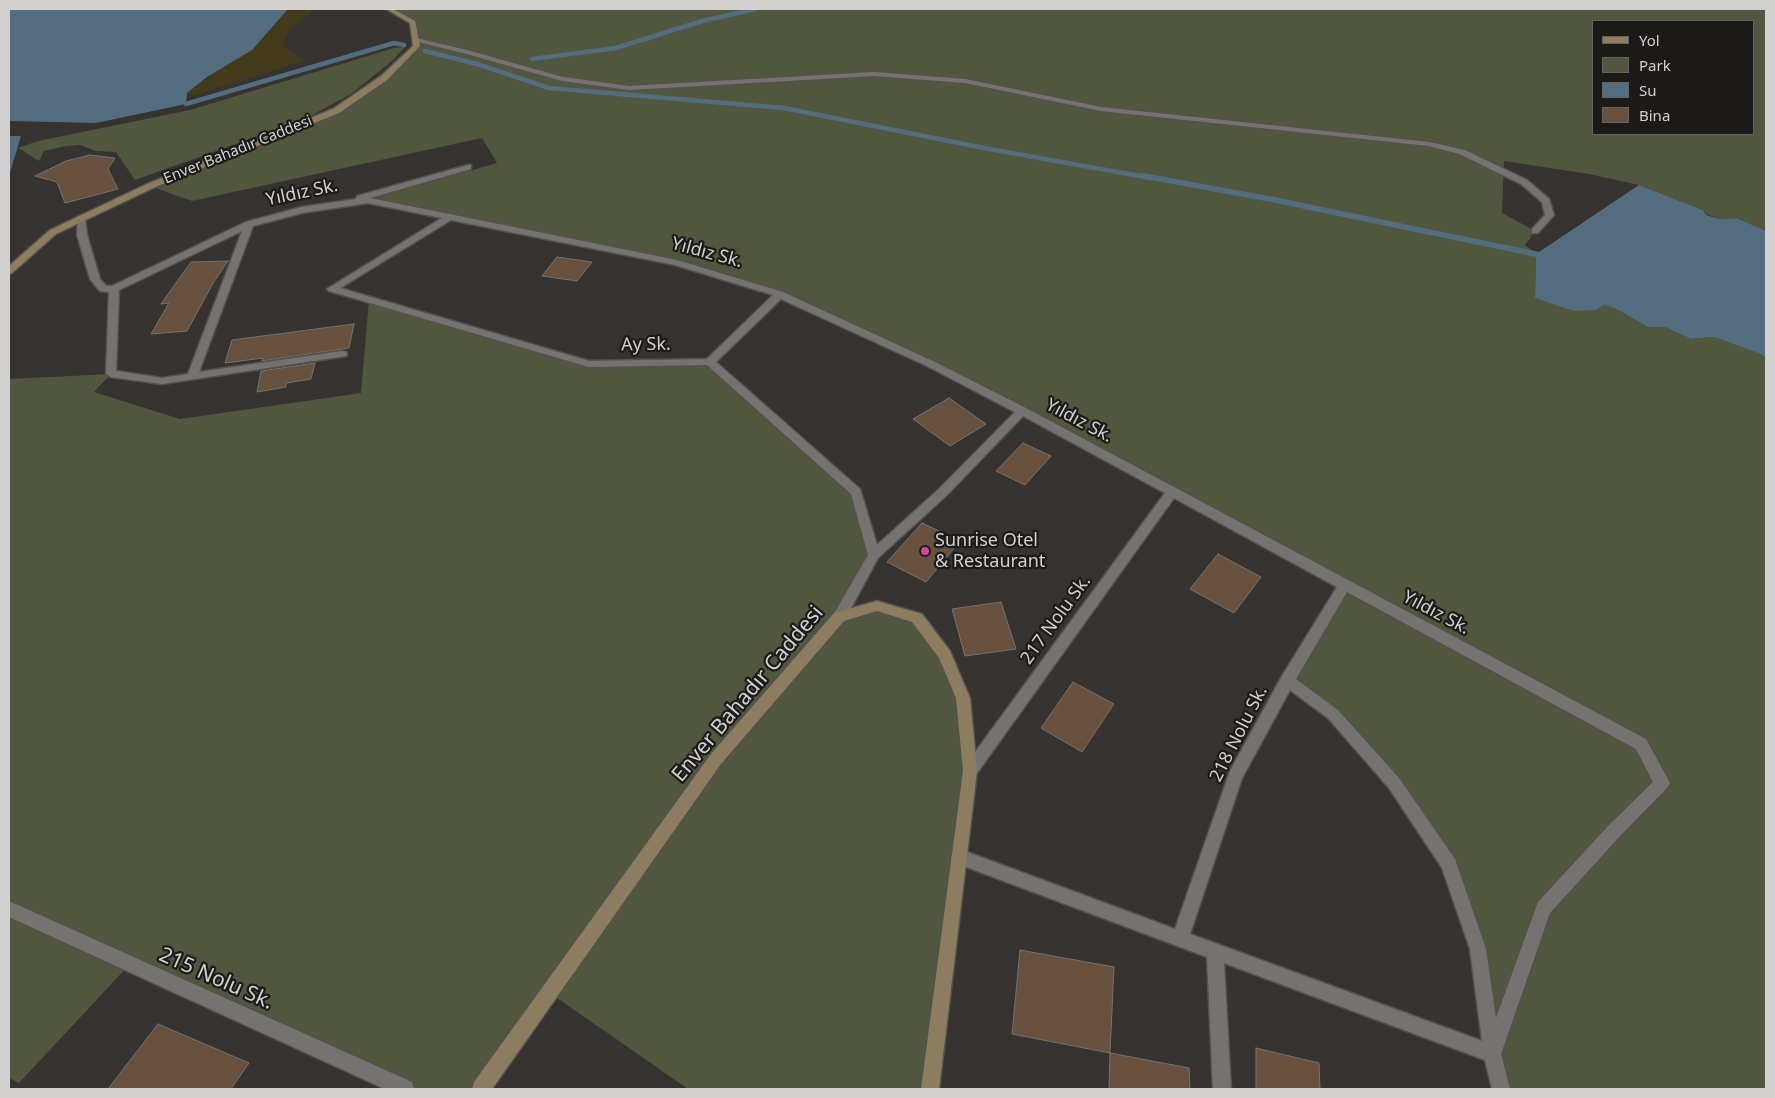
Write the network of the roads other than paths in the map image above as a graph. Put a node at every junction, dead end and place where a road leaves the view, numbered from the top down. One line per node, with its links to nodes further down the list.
1 (389, 9): 2 (main road)
2 (416, 42): 6 (main road, Enver Bahadır Caddesi); 8 (street)
3 (468, 166): 4 (street)
4 (351, 202): 5 (street, Yıldız Sk.); 7 (street, Yıldız Sk.)
5 (451, 216): 11 (street, Yıldız Sk.); 13 (street, Ay Sk.)
6 (81, 218): 9 (main road, Enver Bahadır Caddesi); 10 (street)
7 (249, 224): 10 (street, Yıldız Sk.); 14 (street)
8 (1536, 231)
9 (9, 271)
10 (114, 290): 14 (street)
11 (780, 294): 13 (street); 15 (street, Yıldız Sk.)
12 (342, 354): 14 (street)
13 (710, 362): 17 (street)
14 (192, 377)
15 (1022, 411): 16 (street, Yıldız Sk.); 17 (street)
16 (1172, 492): 18 (street, Yıldız Sk.); 21 (street, 217 Nolu Sk.)
17 (874, 555): 19 (street)
18 (1345, 585): 20 (street, 218 Nolu Sk.); 26 (street, Yıldız Sk.)
19 (839, 617): 21 (main road, Enver Bahadır Caddesi); 28 (main road, Enver Bahadır Caddesi)
20 (1287, 680): 24 (street, 218 Nolu Sk.); 26 (street)
21 (970, 771): 22 (main road, Enver Bahadır Caddesi)
22 (959, 857): 24 (street); 29 (main road, Enver Bahadır Caddesi)
23 (9, 909): 27 (street, 215 Nolu Sk.)
24 (1180, 938): 25 (street)
25 (1215, 952): 26 (street); 30 (street)
26 (1492, 1054): 31 (street)
27 (405, 1089)
28 (481, 1089)
29 (930, 1089)
30 (1222, 1089)
31 (1501, 1089)

